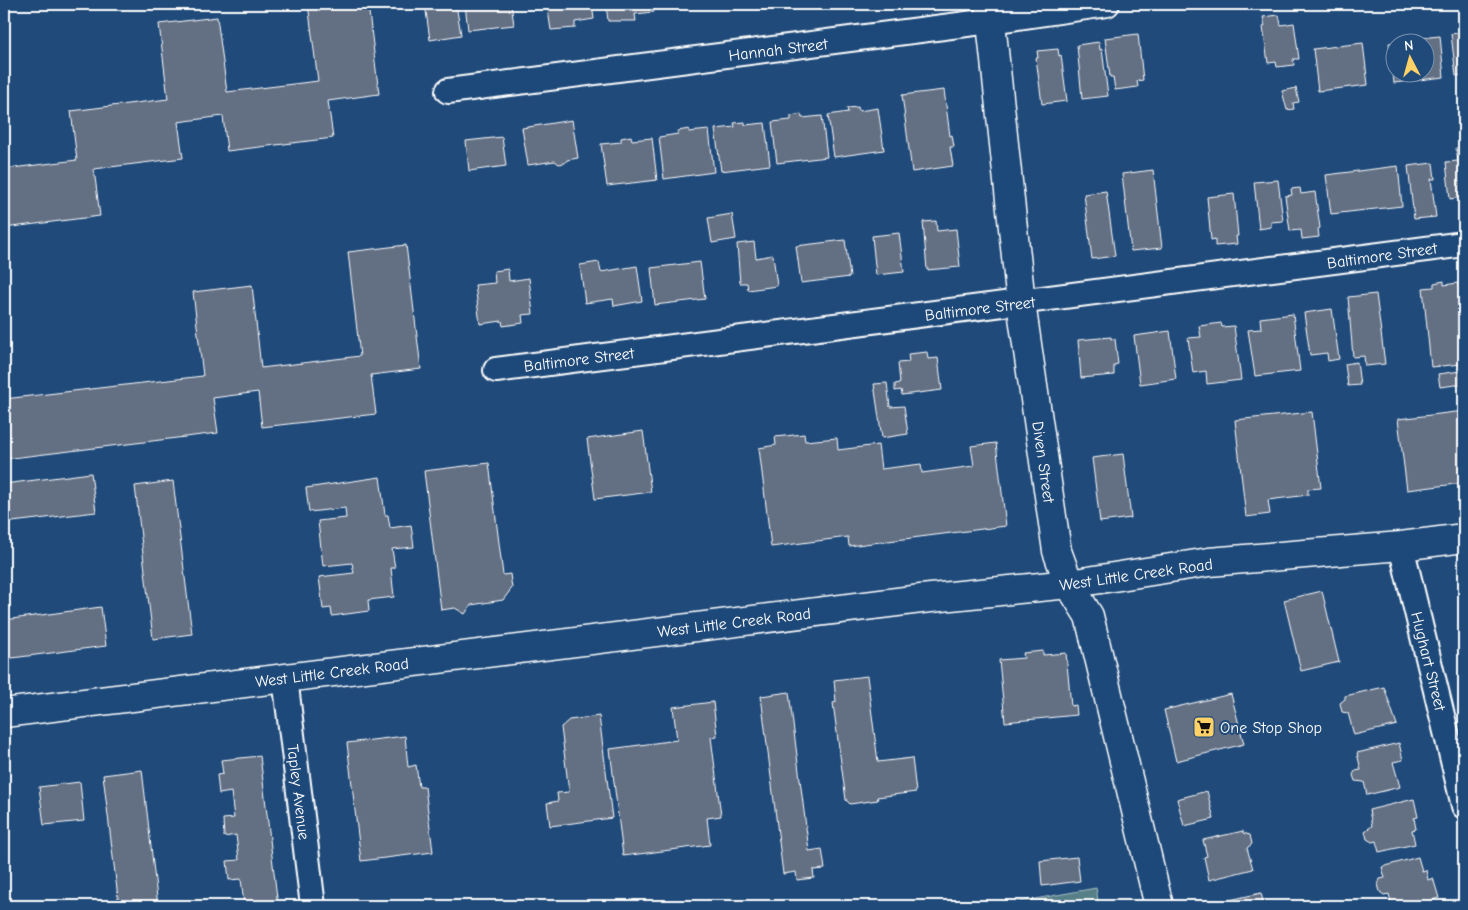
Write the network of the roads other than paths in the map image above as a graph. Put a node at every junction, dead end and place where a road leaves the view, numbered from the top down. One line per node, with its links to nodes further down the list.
1 (1107, 4): 2 (street, Hannah Street)
2 (989, 13): 3 (street, Hannah Street); 5 (main road, Diven Street)
3 (448, 91)
4 (1464, 244): 5 (street, Baltimore Street)
5 (1021, 303): 6 (street, Baltimore Street); 9 (main road, Diven Street)
6 (496, 370)
7 (1464, 538): 8 (main road, West Little Creek Road)
8 (1401, 546): 9 (main road, West Little Creek Road); 12 (street, Hughart Street)
9 (1070, 584): 10 (main road, West Little Creek Road); 14 (main road, Diven Street)
10 (285, 678): 11 (main road, West Little Creek Road); 13 (street, Tapley Avenue)
11 (4, 713)
12 (1464, 806)
13 (313, 906)
14 (1159, 906)

